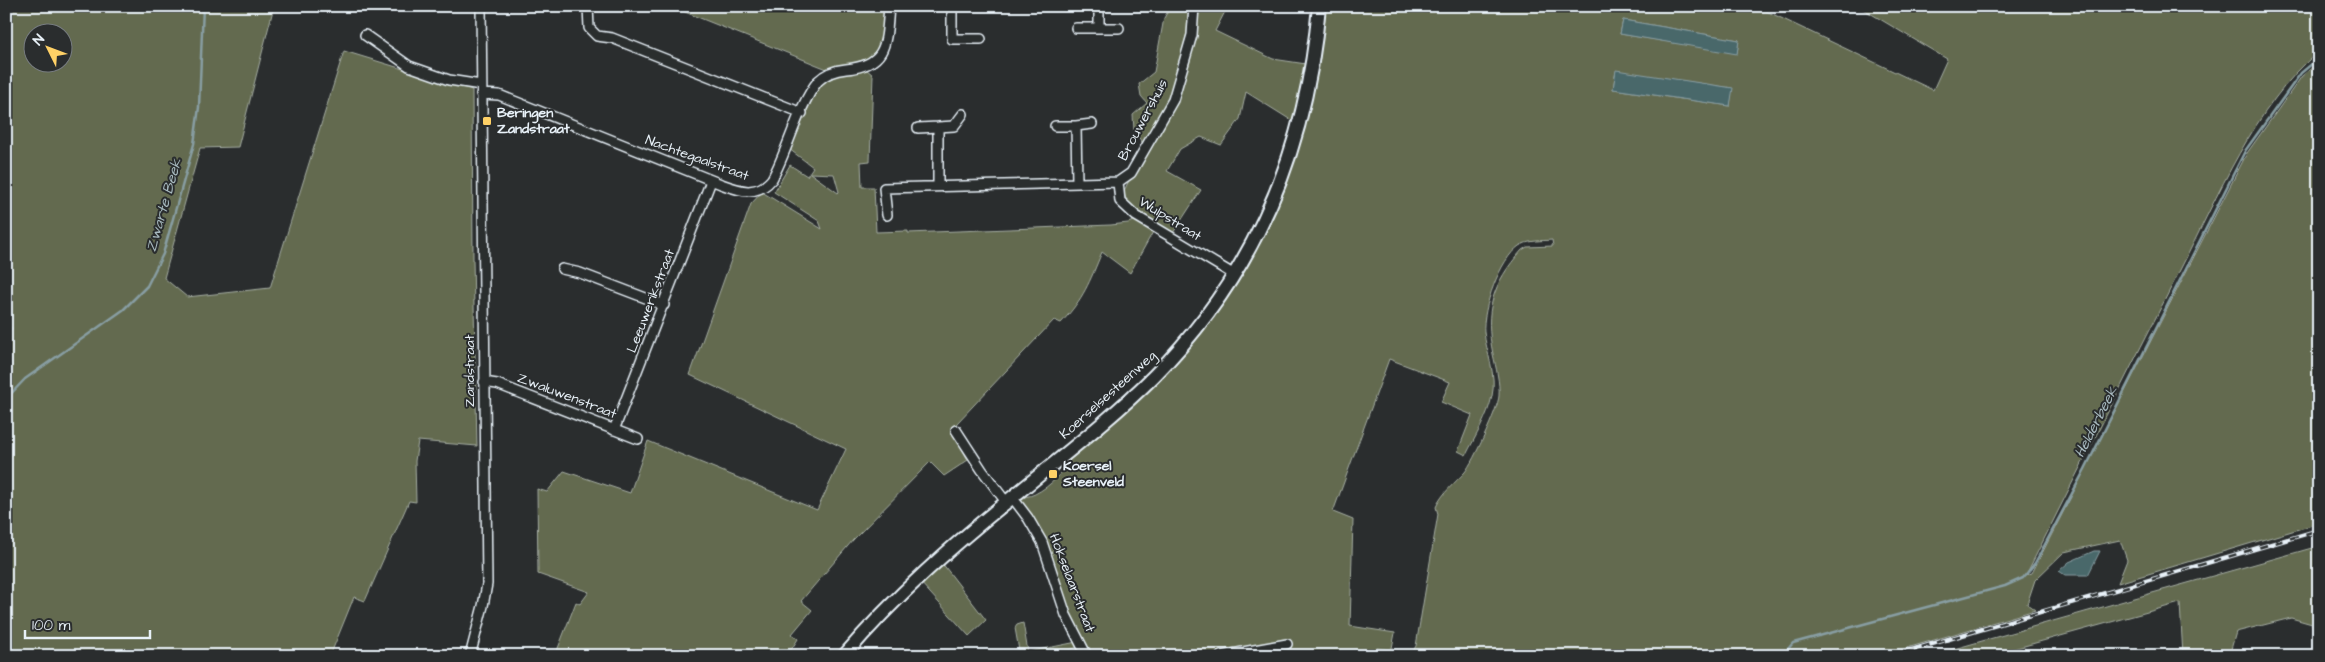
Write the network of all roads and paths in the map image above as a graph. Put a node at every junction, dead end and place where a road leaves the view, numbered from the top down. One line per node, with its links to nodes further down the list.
1 (481, 6): 13 (street, Zandstraat)
2 (588, 6): 14 (street)
3 (889, 6): 14 (street, Nachtegaalstraat)
4 (952, 6): 12 (street)
5 (1099, 6): 9 (street)
6 (1194, 6): 22 (street, Brouwershuis)
7 (1319, 6): 27 (street, Koerselsesteenweg)
8 (1076, 28): 9 (street)
9 (1099, 28): 10 (street)
10 (1119, 28)
11 (366, 35): 13 (street)
12 (981, 39)
13 (481, 89): 21 (street, Nachtegaalstraat); 29 (street, Zandstraat)
14 (802, 113): 21 (street, Nachtegaalstraat)
15 (963, 114): 19 (street)
16 (1092, 124): 18 (street)
17 (1055, 126): 18 (street)
18 (1076, 126): 23 (street)
19 (938, 127): 20 (street); 24 (street)
20 (918, 128)
21 (711, 180): 28 (street, Leeuwerikstraat)
22 (1118, 182): 23 (street); 27 (street, Wulpstraat)
23 (1077, 183): 24 (street)
24 (938, 186): 25 (street)
25 (887, 215)
26 (562, 269): 28 (street)
27 (1233, 274): 33 (street, Koerselsesteenweg)
28 (664, 305): 30 (street, Leeuwerikstraat)
29 (484, 382): 30 (street, Zwaluwenstraat); 35 (street, Zandstraat)
30 (614, 430): 32 (street, Zwaluwenstraat)
31 (956, 430): 33 (street, Hokselaarstraat)
32 (638, 439)
33 (1009, 500): 36 (street, Koerselsesteenweg); 37 (street, Hokselaarstraat)
34 (1287, 644): 38 (street)
35 (470, 656)
36 (844, 656)
37 (1087, 656)
38 (1221, 656)

